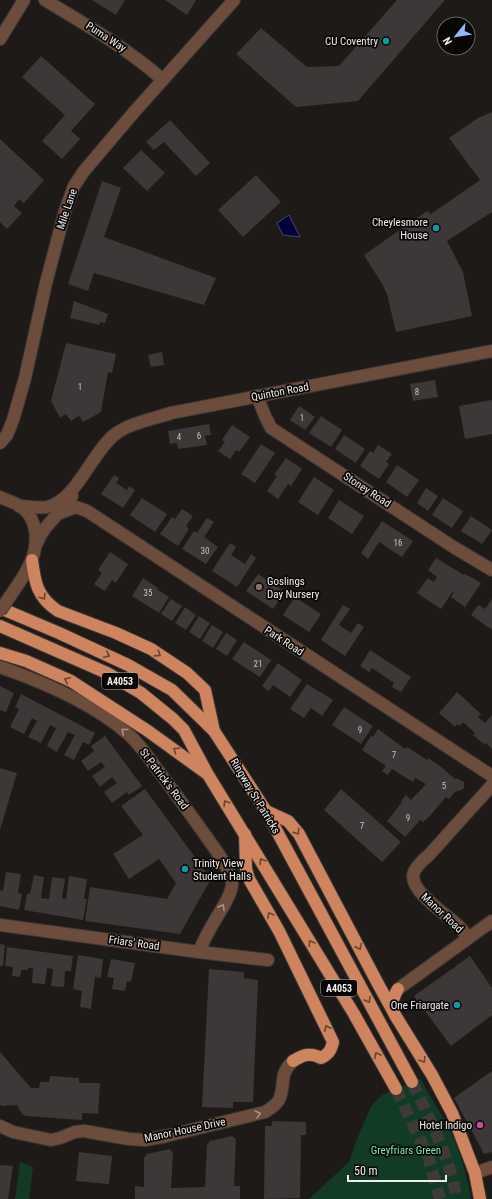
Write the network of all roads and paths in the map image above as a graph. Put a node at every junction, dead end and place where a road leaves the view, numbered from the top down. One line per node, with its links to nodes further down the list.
1 (24, 0): 4 (street)
2 (45, 0): 5 (street, Puma Way)
3 (234, 0): 5 (street, Mile Lane)
4 (0, 40)
5 (163, 80): 8 (street, Mile Lane)
6 (492, 351): 7 (street, Quinton Road)
7 (257, 396): 9 (street, Quinton Road); 15 (street, Stoney Road)
8 (0, 443)
9 (86, 469): 11 (street, Quinton Road); 13 (street, Quinton Road)
10 (0, 497): 11 (street)
11 (20, 506): 14 (street)
12 (76, 507): 13 (street, Quinton Road); 22 (street, Park Road)
13 (60, 513): 14 (street, Quinton Road)
14 (33, 555): 16 (street, Quinton Road, bridge); 20 (highway, one-way to 20)
15 (492, 570)
16 (0, 610): 20 (highway, Ringway St Patricks / A4053, one-way to 20)
17 (0, 626): 21 (highway, A4053)
18 (0, 653): 21 (highway, one-way to 18)
19 (0, 667): 29 (street, St Patrick's Road, one-way to 19)
20 (214, 731): 24 (highway, Ringway St Patricks / A4053)
21 (208, 773): 25 (highway, A4053, one-way to 21)
22 (492, 776)
23 (492, 785): 28 (street, Manor Road)
24 (266, 811): 31 (highway, one-way to 31); 35 (highway, Ringway St Patricks / A4053, one-way to 35)
25 (245, 833): 34 (highway, one-way to 25); 36 (highway, A4053, one-way to 25)
26 (492, 921): 28 (street)
27 (0, 925): 29 (street, Friars' Road)
28 (466, 940): 32 (street, Manor Road)
29 (199, 952): 30 (street, Friars' Road)
30 (268, 960)
31 (377, 982): 32 (highway); 33 (highway)
32 (398, 989): 33 (highway)
33 (395, 1015): 39 (highway, one-way to 39)
34 (293, 1061): 37 (street, Manor House Drive, one-way to 34)
35 (412, 1082)
36 (396, 1089)
37 (0, 1126)
38 (492, 1167): 39 (street)
39 (475, 1173): 40 (highway)
40 (480, 1199)

